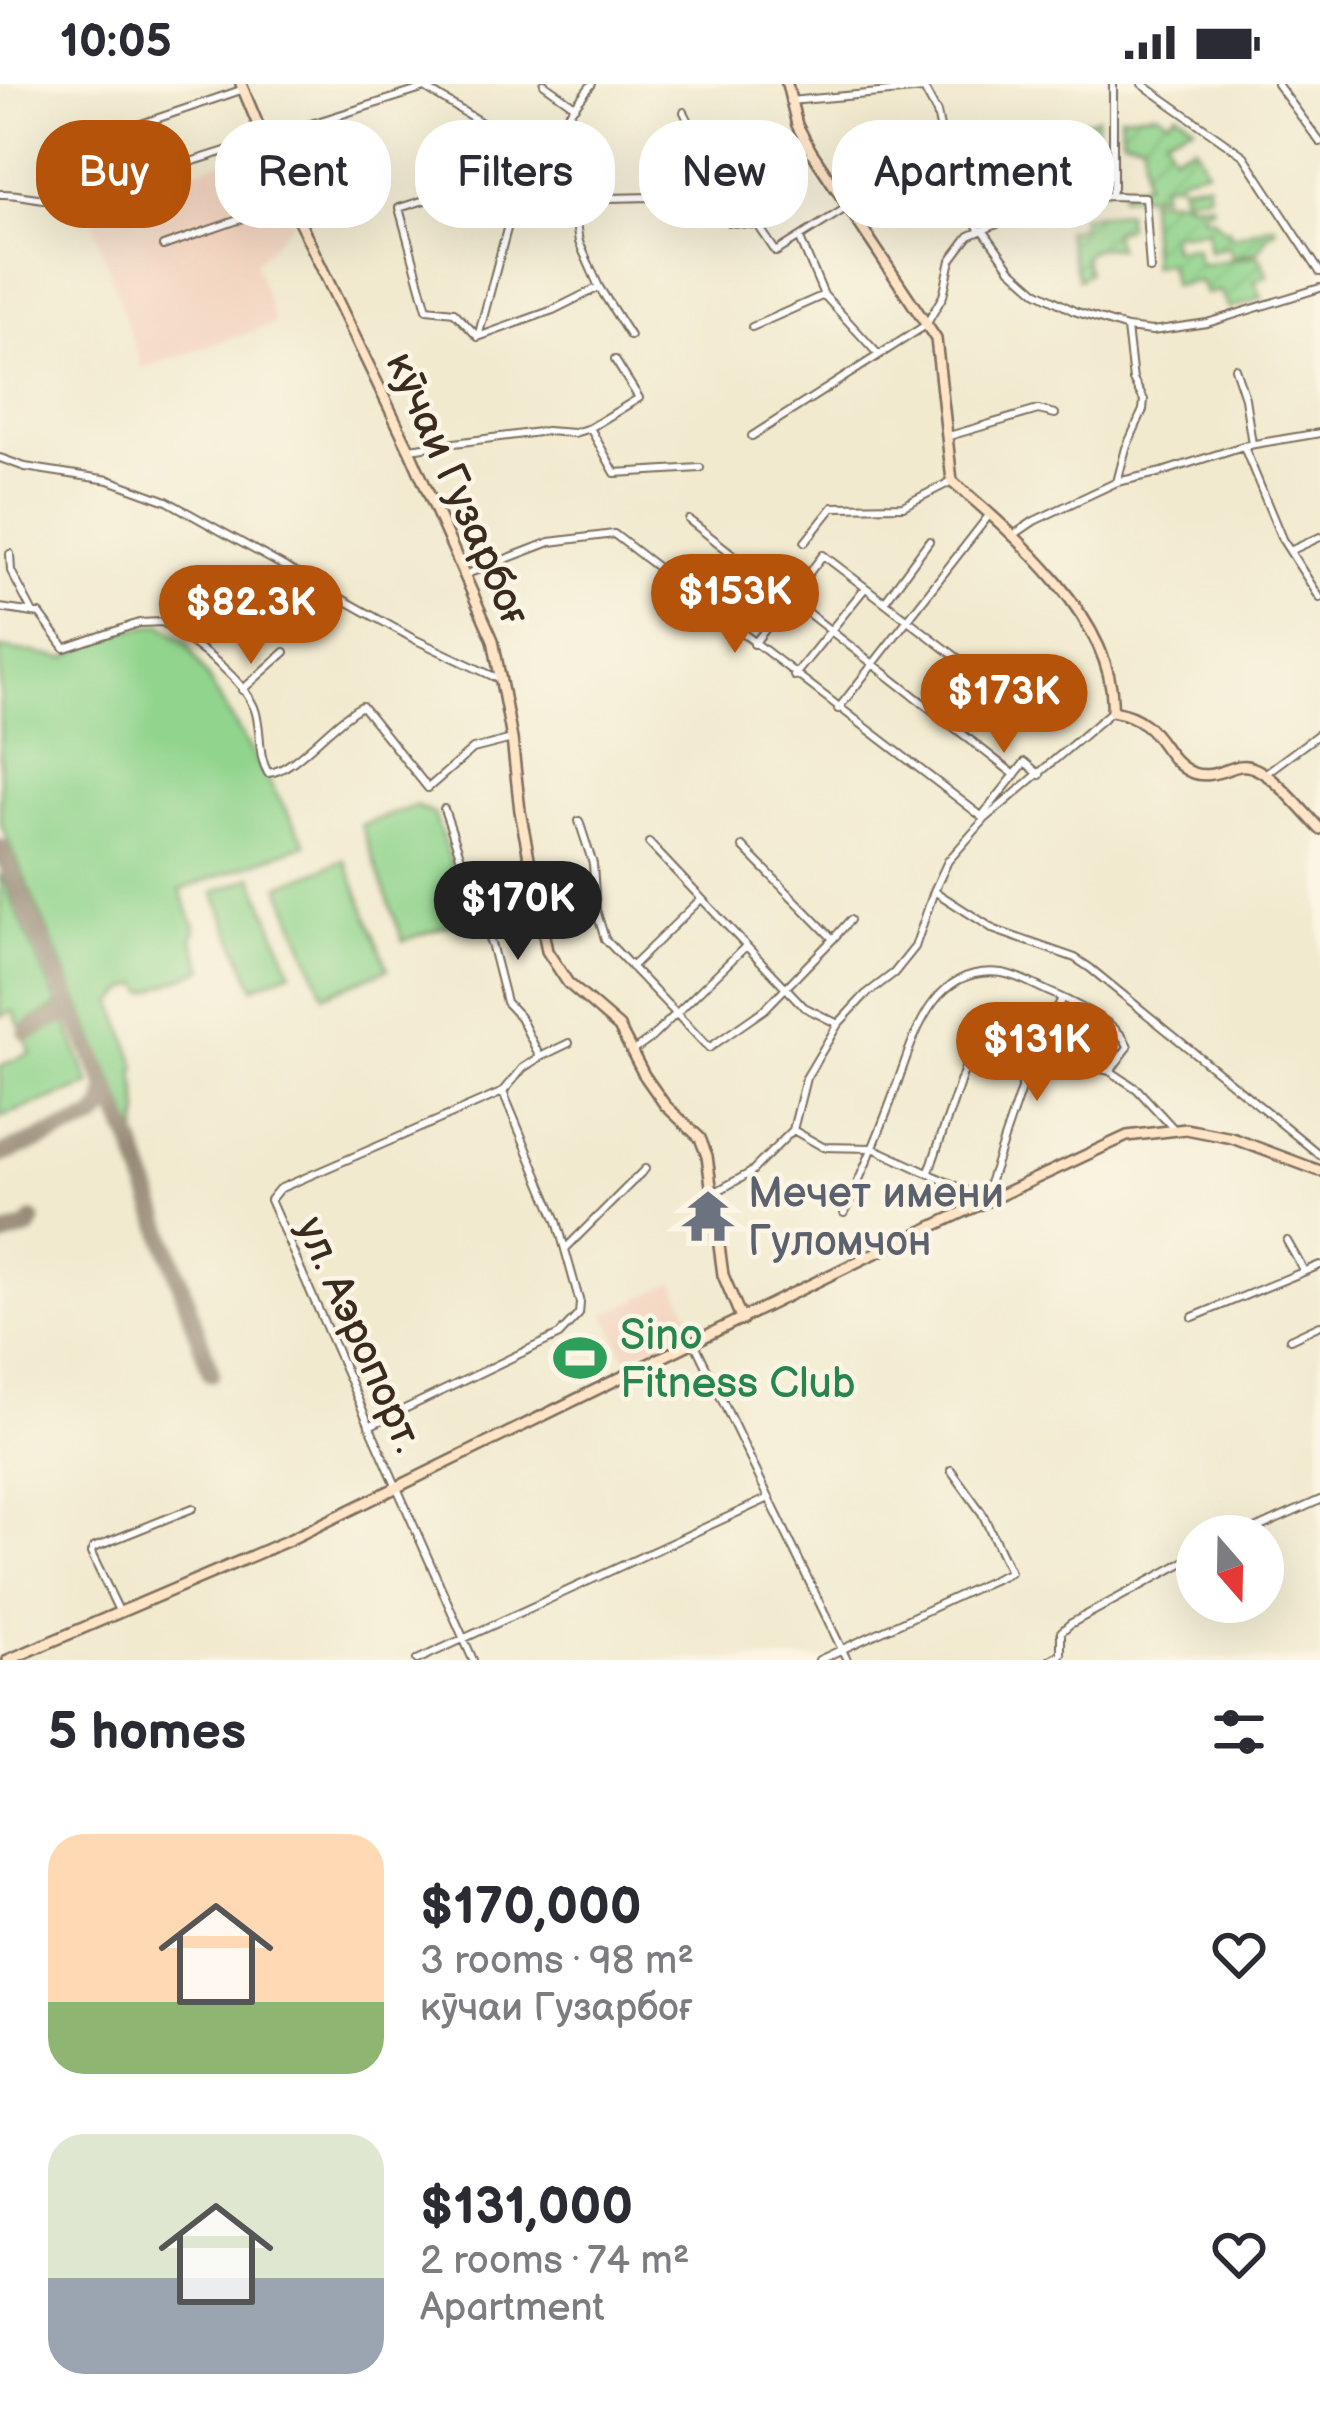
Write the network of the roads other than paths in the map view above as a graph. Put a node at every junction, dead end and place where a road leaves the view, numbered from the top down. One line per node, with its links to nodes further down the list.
1 (544, 84): 10 (street)
2 (592, 84): 10 (street)
3 (787, 84): 9 (street)
4 (1113, 84): 18 (street)
5 (1142, 84): 37 (street)
6 (1277, 84): 19 (street)
7 (242, 86): 12 (street); 13 (street, кӯчаи Гузарбоғ)
8 (423, 86): 14 (street); 15 (street)
9 (788, 101): 21 (street); 33 (street)
10 (575, 106): 16 (street)
11 (684, 112): 17 (street)
12 (148, 120)
13 (257, 120)
14 (322, 120)
15 (476, 120)
16 (563, 120)
17 (688, 120)
18 (1113, 120)
19 (1320, 142)
20 (215, 155): 22 (street)
21 (832, 184)
22 (0, 194)
23 (1114, 196): 36 (street)
24 (415, 203): 45 (street)
25 (832, 217): 34 (street)
26 (215, 228): 35 (street)
27 (303, 228): 55 (street, кӯчаи Гузарбоғ)
28 (507, 228): 45 (street)
29 (577, 228): 38 (street)
30 (760, 228): 34 (street)
31 (860, 228): 41 (street)
32 (988, 228): 33 (street)
33 (981, 231): 41 (street); 43 (street)
34 (800, 239): 40 (street)
35 (163, 246)
36 (1150, 269)
37 (1320, 272)
38 (599, 287): 44 (street); 45 (street)
39 (1320, 288): 43 (street)
40 (824, 296): 42 (street); 46 (street)
41 (926, 325): 46 (street); 53 (street)
42 (752, 326)
43 (1126, 328): 59 (street)
44 (630, 336)
45 (478, 337)
46 (877, 353): 52 (street)
47 (615, 360): 50 (street)
48 (1235, 368): 54 (street)
49 (1055, 414): 53 (street)
50 (590, 428): 55 (street); 57 (street)
51 (1320, 433): 54 (street)
52 (752, 436)
53 (945, 436): 58 (street)
54 (1248, 445): 59 (street); 66 (street)
55 (409, 449): 70 (street, кӯчаи Гузарбоғ)
56 (0, 458): 85 (street)
57 (700, 468)
58 (952, 482): 60 (street); 65 (street)
59 (1118, 482): 62 (street)
60 (990, 514): 62 (street); 78 (street)
61 (689, 520): 68 (street)
62 (1015, 534): 89 (street)
63 (1320, 537): 66 (street)
64 (929, 541): 74 (street)
65 (805, 542)
66 (1290, 551): 72 (street)
67 (10, 554): 77 (street)
68 (746, 566): 73 (street); 76 (street)
69 (201, 573): 79 (street)
70 (464, 575): 76 (street); 85 (street, кӯчаи Гузарбоғ)
71 (865, 588): 73 (street); 74 (street); 80 (street)
72 (1320, 598)
73 (789, 599): 80 (street); 81 (street)
74 (884, 602): 78 (street)
75 (0, 608): 77 (street)
76 (710, 610): 81 (street)
77 (33, 613): 79 (street)
78 (906, 619): 83 (street); 87 (street)
79 (164, 622): 86 (street)
80 (831, 631): 83 (street); 84 (street)
81 (754, 644): 84 (street)
82 (285, 652): 86 (street)
83 (871, 664): 88 (street); 93 (street)
84 (794, 676): 88 (street)
85 (501, 680): 91 (street, кӯчаи Гузарбоғ)
86 (242, 691): 91 (street)
87 (1002, 692)
88 (838, 709): 96 (street)
89 (1112, 711): 92 (street); 94 (street)
90 (1320, 733): 92 (street)
91 (512, 739): 112 (street, кӯчаи Гузарбоғ)
92 (1266, 773): 98 (street)
93 (1016, 775): 94 (street); 96 (street)
94 (1040, 775): 96 (street)
95 (444, 809): 114 (street)
96 (983, 818): 101 (street)
97 (579, 821): 106 (street)
98 (1320, 829)
99 (649, 843): 102 (street)
100 (743, 847): 104 (street)
101 (934, 891): 110 (street); 121 (street)
102 (701, 898): 105 (street); 106 (street)
103 (850, 920): 104 (street)
104 (833, 938): 107 (street)
105 (746, 946): 107 (street); 109 (street)
106 (630, 969): 109 (street)
107 (786, 988): 109 (street); 110 (street)
108 (1062, 998): 113 (street); 116 (street); 120 (street)
109 (675, 1013): 112 (street)
110 (838, 1024): 119 (street)
111 (569, 1043): 114 (street)
112 (632, 1052): 125 (street, кӯчаи Гузарбоғ)
113 (1036, 1055): 116 (street); 126 (street)
114 (540, 1057): 117 (street)
115 (967, 1061): 124 (street)
116 (1111, 1071): 118 (street)
117 (503, 1092): 129 (street); 137 (street, ул. Аэропорт.)
118 (1174, 1129): 123 (street); 126 (street)
119 (793, 1130): 120 (street); 125 (street)
120 (873, 1148): 124 (street); 127 (street)
121 (1320, 1155)
122 (644, 1169): 129 (street)
123 (1320, 1171)
124 (929, 1172): 126 (street)
125 (712, 1194): 133 (street, кӯчаи Гузарбоғ)
126 (982, 1201): 133 (street)
127 (844, 1213)
128 (1288, 1240): 131 (street)
129 (565, 1249): 137 (street)
130 (1320, 1265): 131 (street)
131 (1304, 1271): 132 (street)
132 (1193, 1317)
133 (742, 1320): 136 (street)
134 (1320, 1325): 135 (street)
135 (1290, 1339)
136 (694, 1342): 139 (street); 140 (street)
137 (369, 1426): 139 (street, ул. Аэропорт.)
138 (951, 1470): 147 (street)
139 (396, 1486): 145 (street); 146 (street, ул. Аэропорт.)
140 (769, 1498): 146 (street); 147 (street)
141 (1320, 1500): 143 (street)
142 (193, 1508): 145 (street)
143 (1284, 1516)
144 (1176, 1566): 153 (street)
145 (120, 1613): 148 (street)
146 (464, 1639): 149 (street); 150 (street, ул. Аэропорт.)
147 (842, 1649): 151 (street); 152 (street)
148 (8, 1660)
149 (417, 1660)
150 (473, 1660)
151 (819, 1660)
152 (847, 1660)
153 (1051, 1660)

